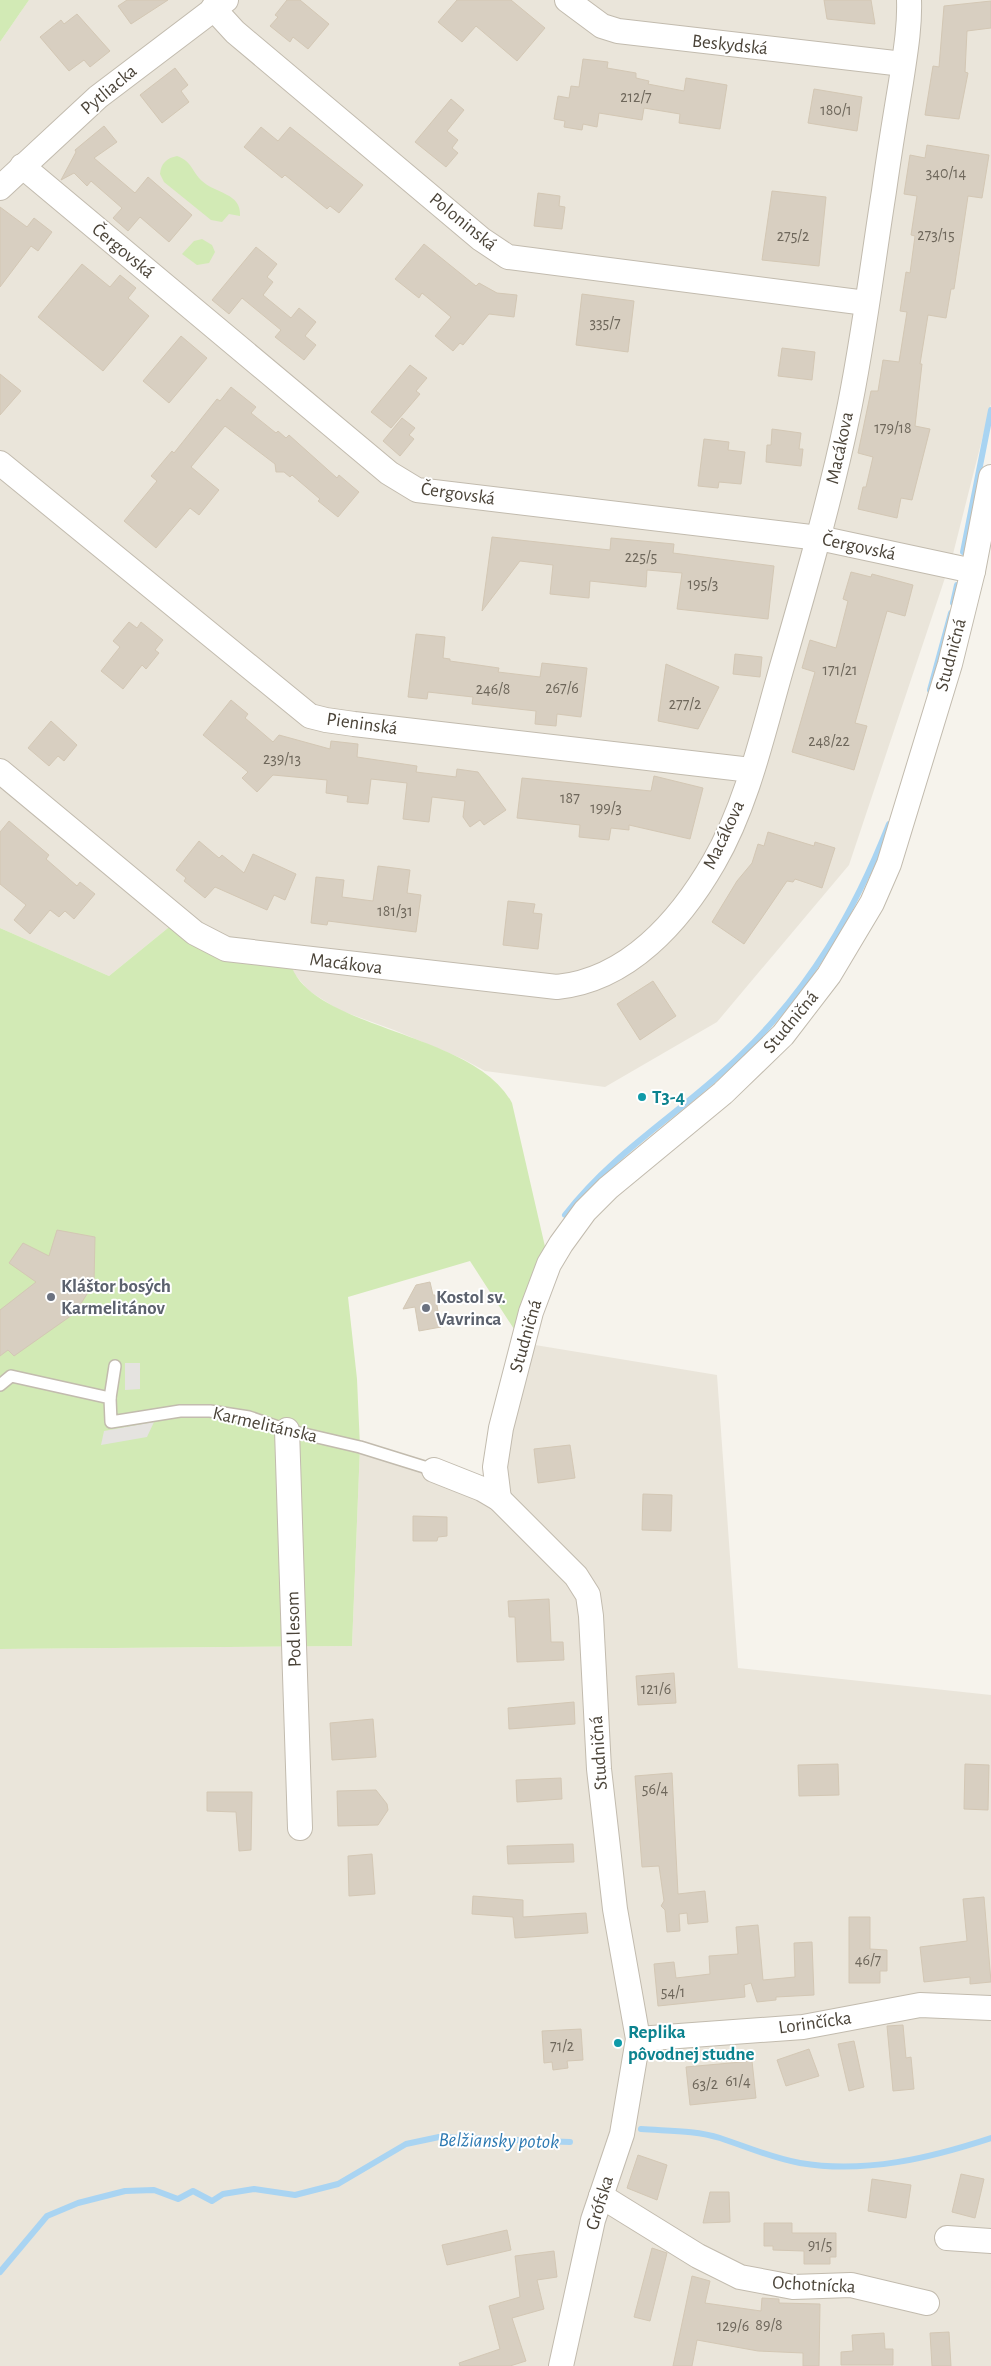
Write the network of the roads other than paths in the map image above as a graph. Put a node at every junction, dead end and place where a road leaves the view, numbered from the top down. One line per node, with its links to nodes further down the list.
1 (567, 0): 4 (street, Beskydská)
2 (909, 0): 4 (street, Macákova)
3 (220, 4): 5 (street, Pytliacka); 7 (street, Poloninská)
4 (903, 64): 7 (street, Macákova)
5 (22, 166): 6 (street, Pytliacka); 10 (street, Čergovská)
6 (0, 188)
7 (866, 303): 10 (street, Macákova)
8 (0, 463): 12 (street, Pieninská)
9 (991, 477): 11 (street, Studničná)
10 (819, 538): 11 (street, Čergovská); 12 (street, Macákova)
11 (973, 571): 19 (street, Studničná)
12 (751, 770): 13 (street, Macákova)
13 (0, 771)
14 (115, 1366): 16 (lane)
15 (0, 1385): 16 (lane)
16 (110, 1398): 17 (lane, Karmelitánska)
17 (287, 1430): 18 (lane, Karmelitánska); 20 (street, Pod lesom)
18 (434, 1470): 19 (street, Studničná)
19 (500, 1499): 22 (street, Studničná)
20 (300, 1828)
21 (991, 2008): 22 (street, Lorinčícka)
22 (638, 2039): 23 (street, Grófska)
23 (601, 2196): 26 (street, Ochotnícka); 27 (street, Grófska)
24 (947, 2238): 25 (street)
25 (991, 2241)
26 (928, 2303)
27 (561, 2366)

